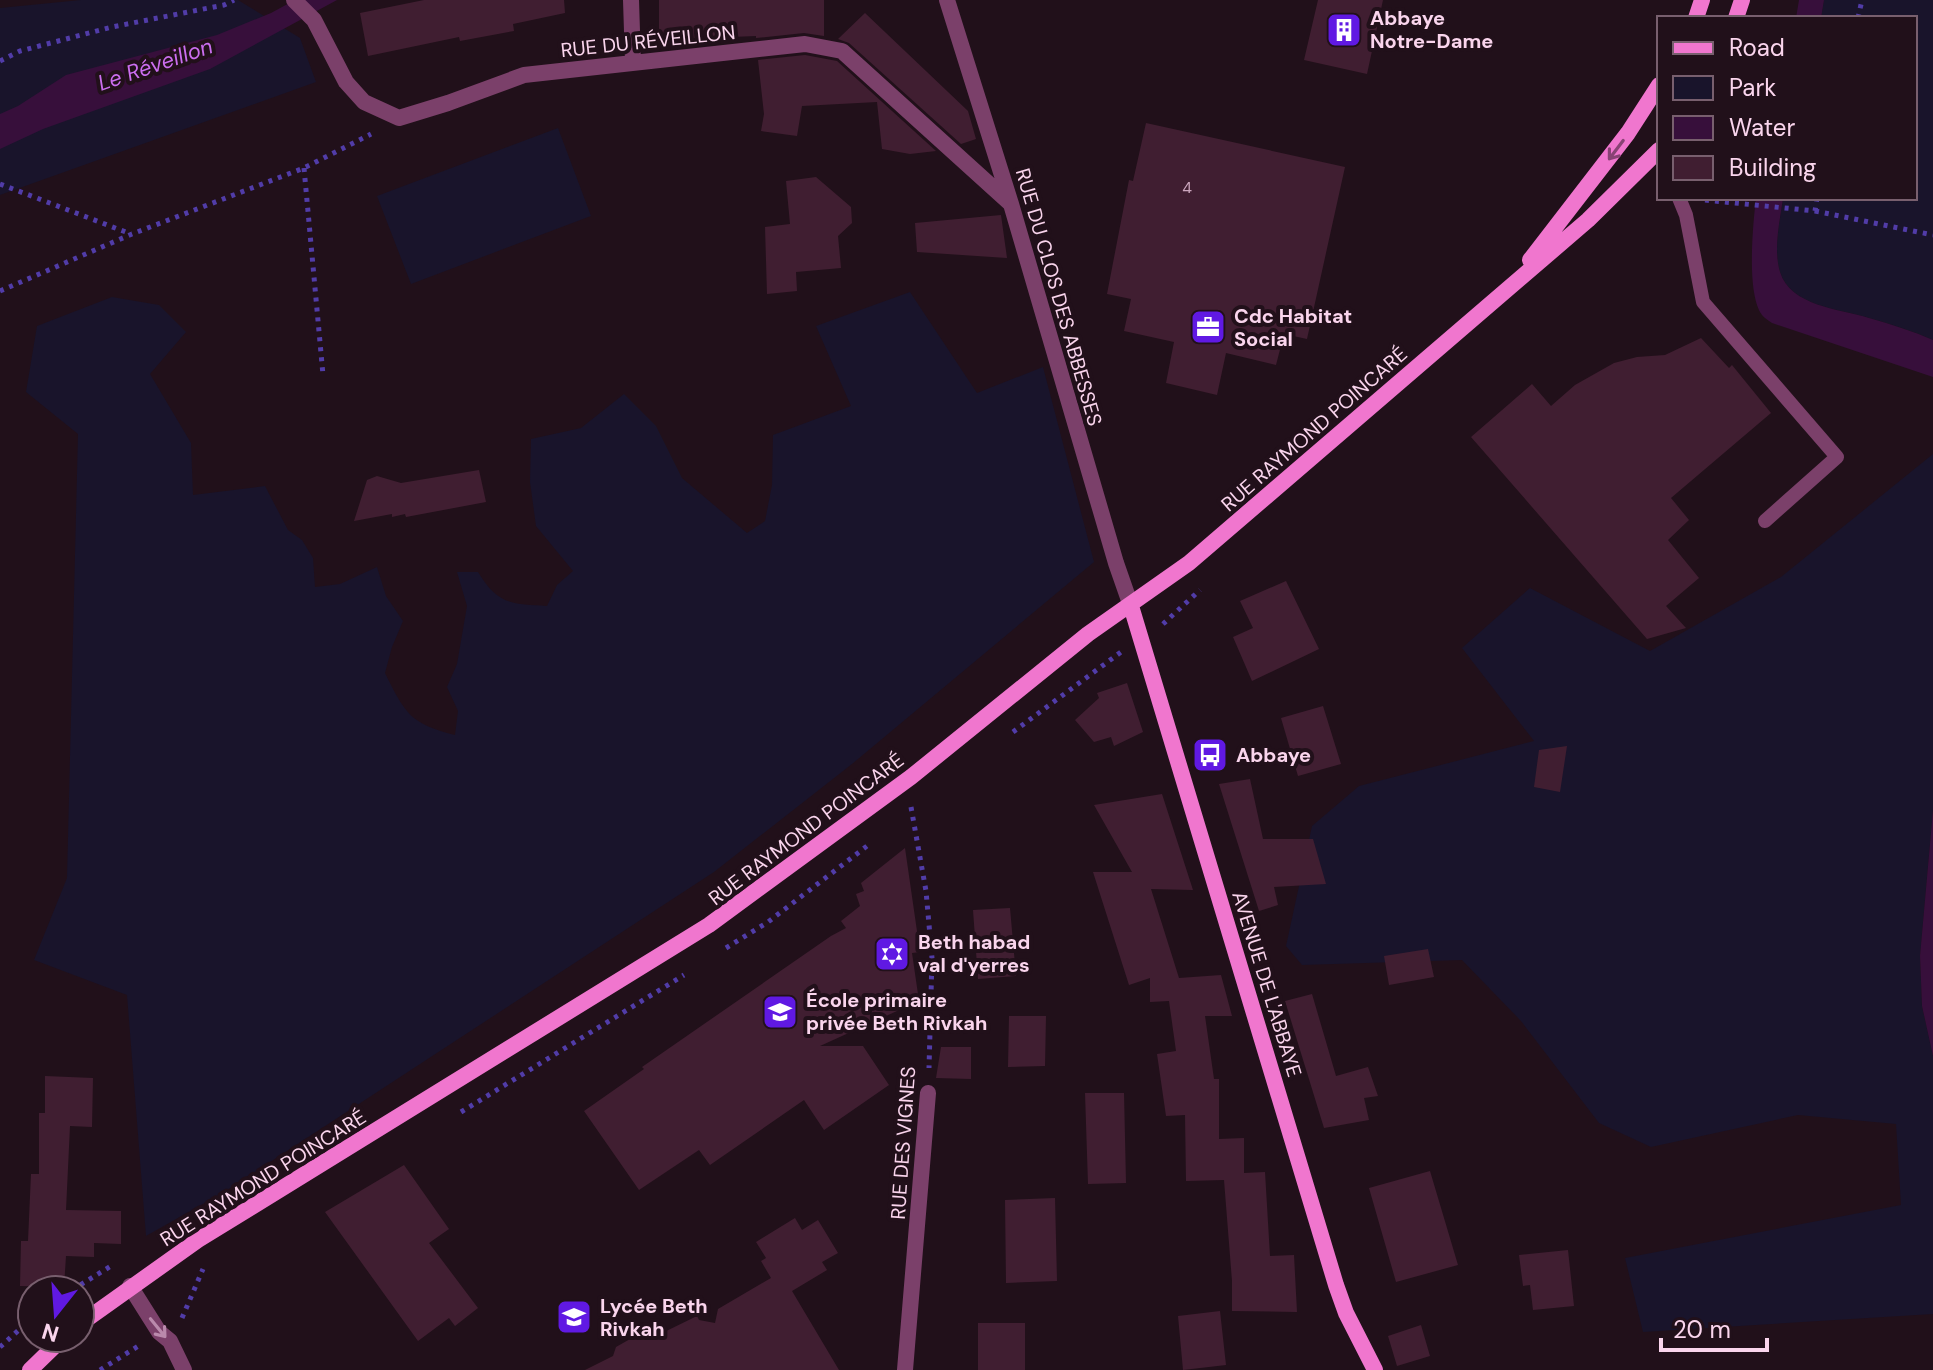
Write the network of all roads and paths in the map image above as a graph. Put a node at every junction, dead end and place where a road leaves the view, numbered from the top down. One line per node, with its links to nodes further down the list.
1 (234, 0): 5 (path)
2 (294, 0): 8 (street)
3 (631, 0): 6 (street)
4 (947, 0): 15 (street, RUE DU CLOS DES ABBESSES)
5 (0, 61)
6 (633, 63): 8 (street, RUE DU RÉVEILLON); 15 (street, RUE DU RÉVEILLON)
7 (1657, 88): 20 (main road, RUE RAYMOND POINCARÉ, one-way to 20)
8 (399, 118): 10 (path)
9 (1657, 152): 20 (main road, RUE RAYMOND POINCARÉ)
10 (304, 168): 17 (path); 21 (path)
11 (0, 184): 17 (path)
12 (1680, 200): 22 (lane)
13 (1717, 200): 16 (path)
14 (1817, 200): 16 (path)
15 (1011, 204): 23 (street, RUE DU CLOS DES ABBESSES)
16 (1815, 211): 18 (path)
17 (132, 234): 19 (path)
18 (1933, 235)
19 (0, 291)
20 (1503, 292): 23 (main road, RUE RAYMOND POINCARÉ)
21 (323, 375)
22 (1765, 521)
23 (1131, 606): 24 (main road, RUE RAYMOND POINCARÉ); 36 (main road, AVENUE DE L'ABBAYE)
24 (911, 777): 25 (path, RUE DES VIGNES); 28 (main road, RUE RAYMOND POINCARÉ)
25 (928, 1093): 35 (street, RUE DES VIGNES)
26 (123, 1259): 27 (path)
27 (96, 1275)
28 (130, 1286): 29 (main road, RUE RAYMOND POINCARÉ); 34 (street, one-way to 34)
29 (96, 1312)
30 (16, 1332): 31 (path)
31 (0, 1347)
32 (46, 1354): 33 (main road)
33 (30, 1370)
34 (184, 1370)
35 (905, 1370)
36 (1375, 1370)

